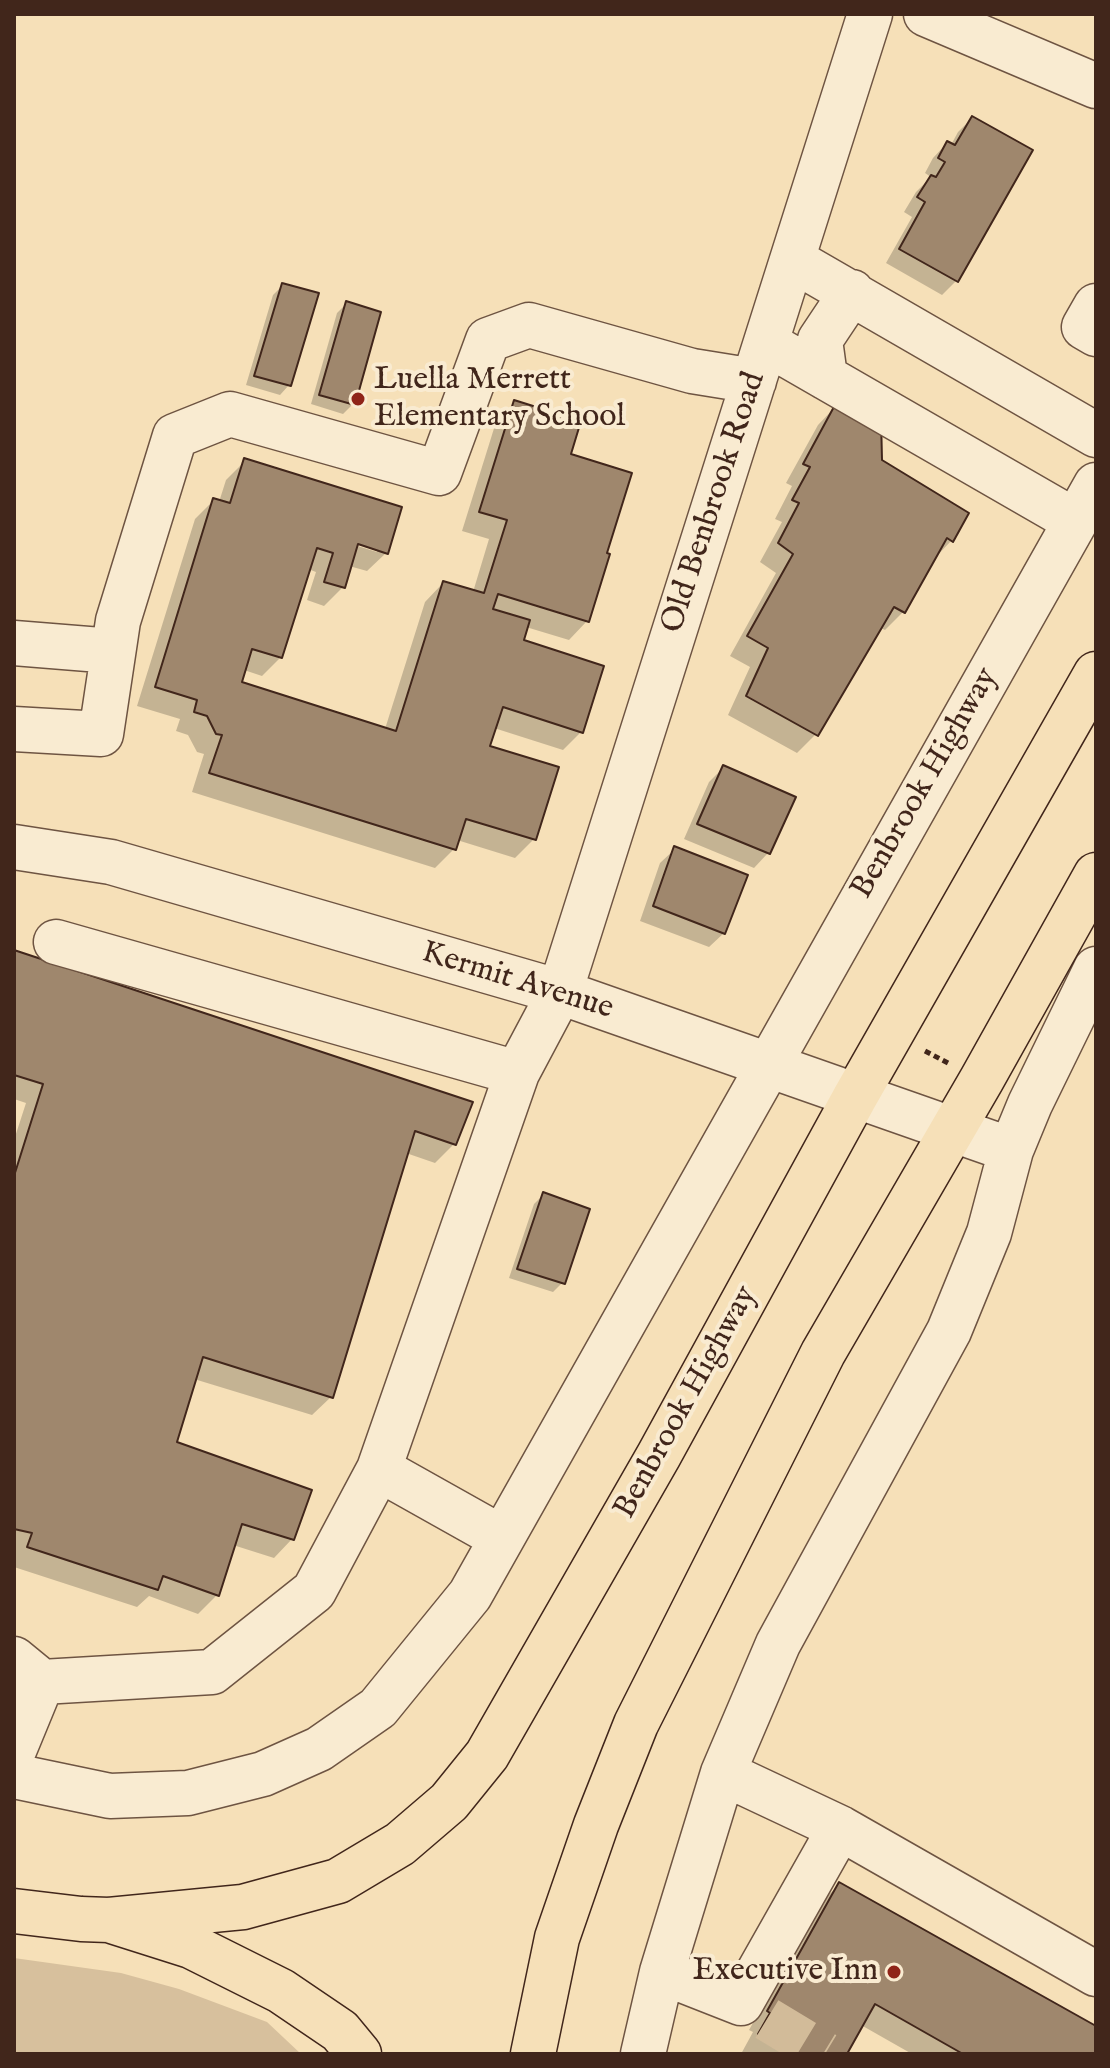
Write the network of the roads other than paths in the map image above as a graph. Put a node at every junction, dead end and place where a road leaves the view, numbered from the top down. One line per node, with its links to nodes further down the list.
1 (870, 14): 4 (street, Old Benbrook Road)
2 (926, 14): 3 (street)
3 (1096, 86)
4 (793, 260): 5 (street); 8 (street, Old Benbrook Road)
5 (852, 292): 9 (street); 10 (street)
6 (1096, 306): 7 (street)
7 (1096, 334)
8 (760, 362): 9 (street); 13 (street); 20 (street, Old Benbrook Road)
9 (825, 377): 11 (street)
10 (1096, 435)
11 (1086, 503): 22 (street, Benbrook Highway)
12 (14, 643): 13 (street)
13 (113, 651): 15 (street)
14 (1096, 674): 24 (main road, Benbrook Highway)
15 (14, 729)
16 (14, 847): 20 (street, Kermit Avenue)
17 (1096, 875): 25 (main road)
18 (56, 942): 23 (street)
19 (1096, 969): 21 (street)
20 (560, 992): 22 (street, Kermit Avenue); 23 (street, Old Benbrook Road)
21 (1083, 1030): 26 (street)
22 (767, 1065): 24 (street, Kermit Avenue); 28 (street, Benbrook Highway)
23 (517, 1073): 27 (street, Old Benbrook Road)
24 (855, 1097): 25 (street, Kermit Avenue); 35 (main road, Benbrook Highway)
25 (952, 1129): 26 (street, Kermit Avenue); 39 (main road)
26 (1011, 1150): 31 (street)
27 (379, 1469): 28 (street); 29 (street, Old Benbrook Road)
28 (502, 1538): 32 (street, Benbrook Highway)
29 (28, 1671): 30 (street)
30 (14, 1750)
31 (723, 1773): 33 (street); 36 (street)
32 (14, 1776)
33 (840, 1828): 36 (street); 37 (street)
34 (14, 1911): 35 (main road)
35 (109, 1920): 38 (main road)
36 (662, 1972): 40 (street)
37 (1096, 1974)
38 (359, 2054)
39 (533, 2054)
40 (643, 2054)

